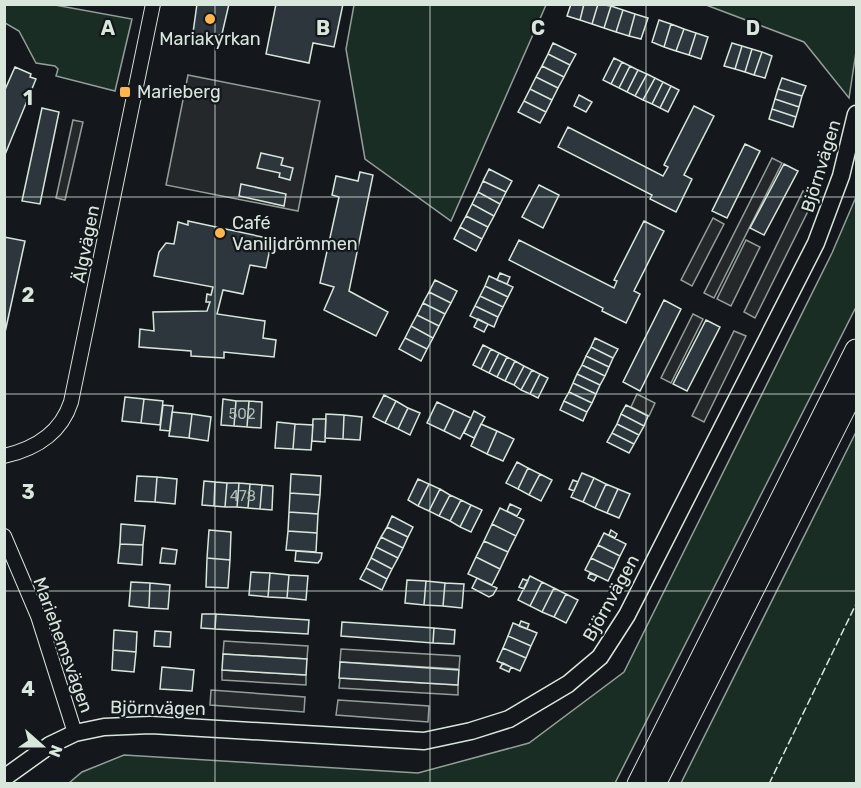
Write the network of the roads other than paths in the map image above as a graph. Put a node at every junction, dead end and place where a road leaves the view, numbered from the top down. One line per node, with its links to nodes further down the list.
1 (153, 4): 5 (street, Älgvägen)
2 (856, 114): 7 (street, Björnvägen)
3 (856, 350): 9 (highway)
4 (856, 386): 10 (highway)
5 (4, 456)
6 (4, 536): 7 (street, Mariehemsvägen)
7 (75, 732): 8 (street, Björnvägen)
8 (4, 778)
9 (638, 783)
10 (655, 783)

